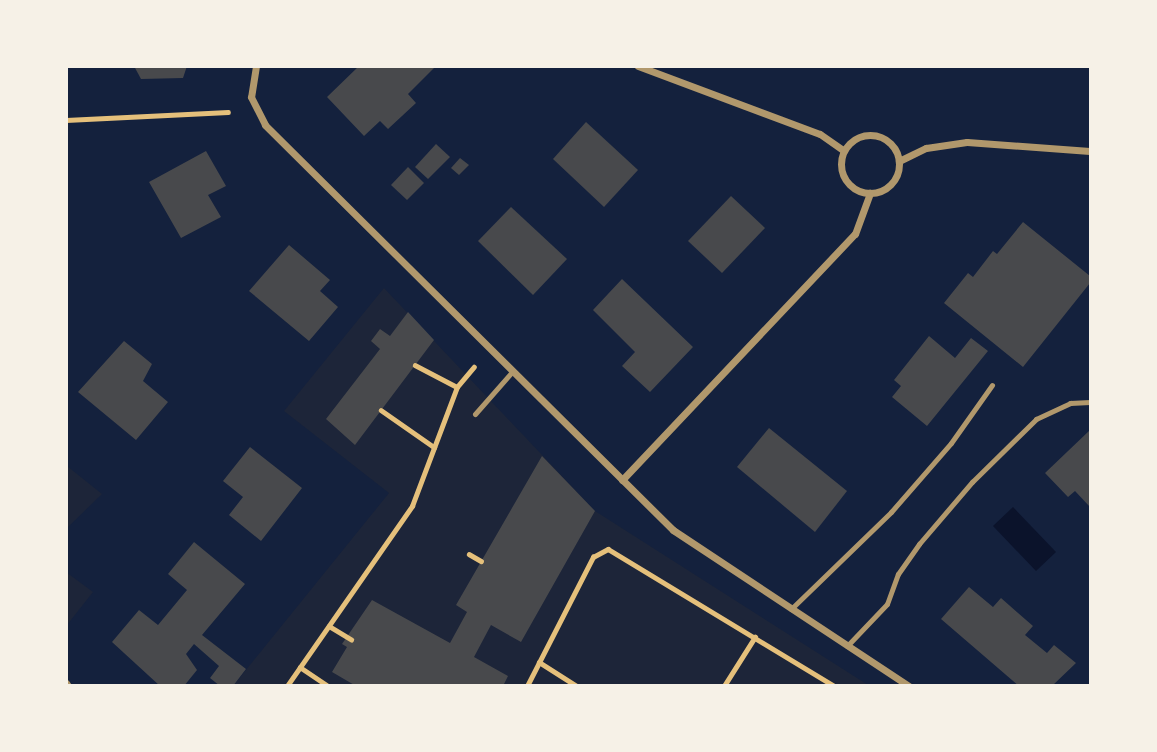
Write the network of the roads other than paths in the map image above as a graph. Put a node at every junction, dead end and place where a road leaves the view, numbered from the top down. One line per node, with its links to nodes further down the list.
1 (256, 66): 7 (street)
2 (638, 66): 3 (street)
3 (844, 151): 5 (street); 6 (street)
4 (1090, 151): 5 (street)
5 (899, 161): 6 (street)
6 (870, 193): 11 (street)
7 (511, 373): 10 (lane); 11 (street)
8 (992, 385): 12 (lane)
9 (1090, 402): 13 (lane)
10 (475, 414)
11 (622, 480): 12 (street)
12 (791, 610): 13 (street)
13 (848, 646): 14 (street)
14 (909, 685)

